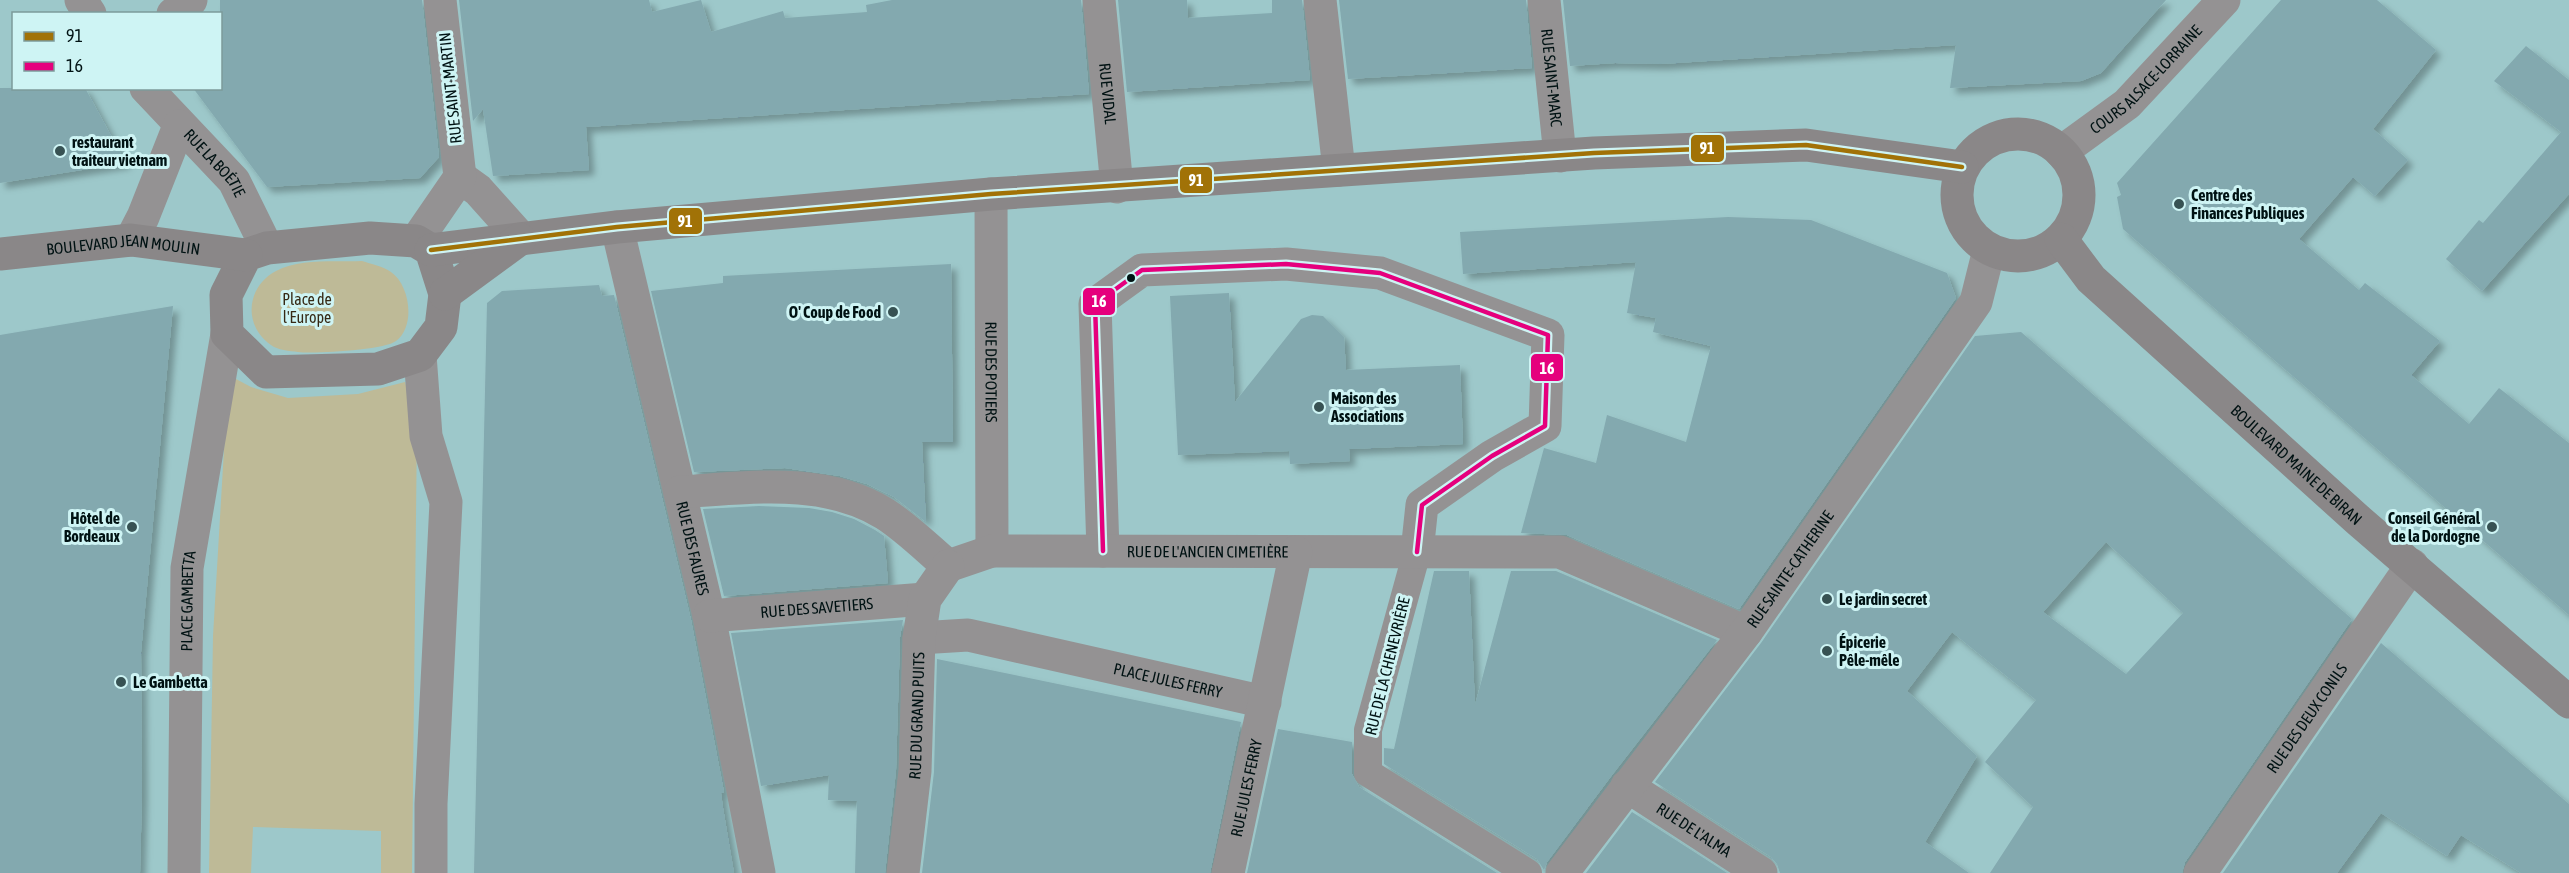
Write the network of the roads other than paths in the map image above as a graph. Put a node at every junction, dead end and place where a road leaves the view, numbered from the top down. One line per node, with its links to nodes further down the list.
1 (191, 0): 7 (street)
2 (440, 0): 14 (street, RUE SAINT-MARTIN)
3 (1099, 0): 15 (street, RUE VIDAL)
4 (1320, 0): 13 (street)
5 (1544, 0): 11 (street, RUE SAINT-MARC)
6 (2224, 0): 10 (street, COURS ALSACE-LORRAINE)
7 (176, 12)
8 (148, 90): 9 (street, RUE LA BOÉTIE)
9 (179, 126): 20 (street); 23 (street, RUE LA BOÉTIE)
10 (2061, 152): 12 (main road); 19 (main road)
11 (1560, 156): 12 (main road); 13 (main road)
12 (1962, 167): 22 (main road)
13 (1339, 170): 15 (main road)
14 (460, 177): 18 (street); 21 (street)
15 (1117, 187): 16 (main road)
16 (992, 194): 17 (main road); 29 (street, RUE DES POTIERS)
17 (617, 227): 18 (main road); 28 (street, RUE DES FAURES)
18 (521, 238): 21 (main road); 25 (main road)
19 (2061, 239): 22 (main road); 33 (main road, BOULEVARD MAINE DE BIRAN)
20 (131, 240): 23 (main road, BOULEVARD JEAN MOULIN); 24 (main road, BOULEVARD JEAN MOULIN)
21 (423, 245): 23 (main road); 25 (main road)
22 (1989, 250): 37 (street, RUE SAINTE-CATHERINE)
23 (257, 251): 26 (main road)
24 (0, 254)
25 (445, 294): 27 (main road)
26 (227, 334): 27 (main road); 42 (street, PLACE GAMBETTA)
27 (420, 355): 43 (street)
28 (680, 492): 34 (street); 36 (street, RUE DES FAURES)
29 (992, 551): 30 (street, RUE DE L'ANCIEN CIMETIÈRE); 34 (street, RUE DE L'ANCIEN CIMETIÈRE)
30 (1103, 551): 31 (street, RUE DE L'ANCIEN CIMETIÈRE); 32 (street)
31 (1296, 552): 32 (street, RUE DE L'ANCIEN CIMETIÈRE); 39 (street)
32 (1417, 552): 37 (street, RUE DE L'ANCIEN CIMETIÈRE); 47 (lane, RUE DE LA CHENEVRIÈRE)
33 (2412, 565): 40 (main road, BOULEVARD MAINE DE BIRAN); 50 (street, RUE DES DEUX CONILS)
34 (948, 566): 35 (street, RUE DU GRAND PUITS)
35 (925, 599): 36 (street, RUE DES SAVETIERS); 38 (street, RUE DU GRAND PUITS)
36 (709, 616): 44 (street, RUE DES FAURES)
37 (1746, 632): 41 (street, RUE SAINTE-CATHERINE)
38 (919, 638): 39 (street, PLACE JULES FERRY); 45 (street, RUE DU GRAND PUITS)
39 (1265, 702): 46 (street, RUE JULES FERRY)
40 (2569, 702)
41 (1627, 786): 48 (street, RUE SAINTE-CATHERINE); 49 (street, RUE DE L'ALMA)
42 (184, 873)
43 (430, 873)
44 (759, 873)
45 (903, 873)
46 (1228, 873)
47 (1528, 873)
48 (1562, 873)
49 (1761, 873)
50 (2200, 873)

